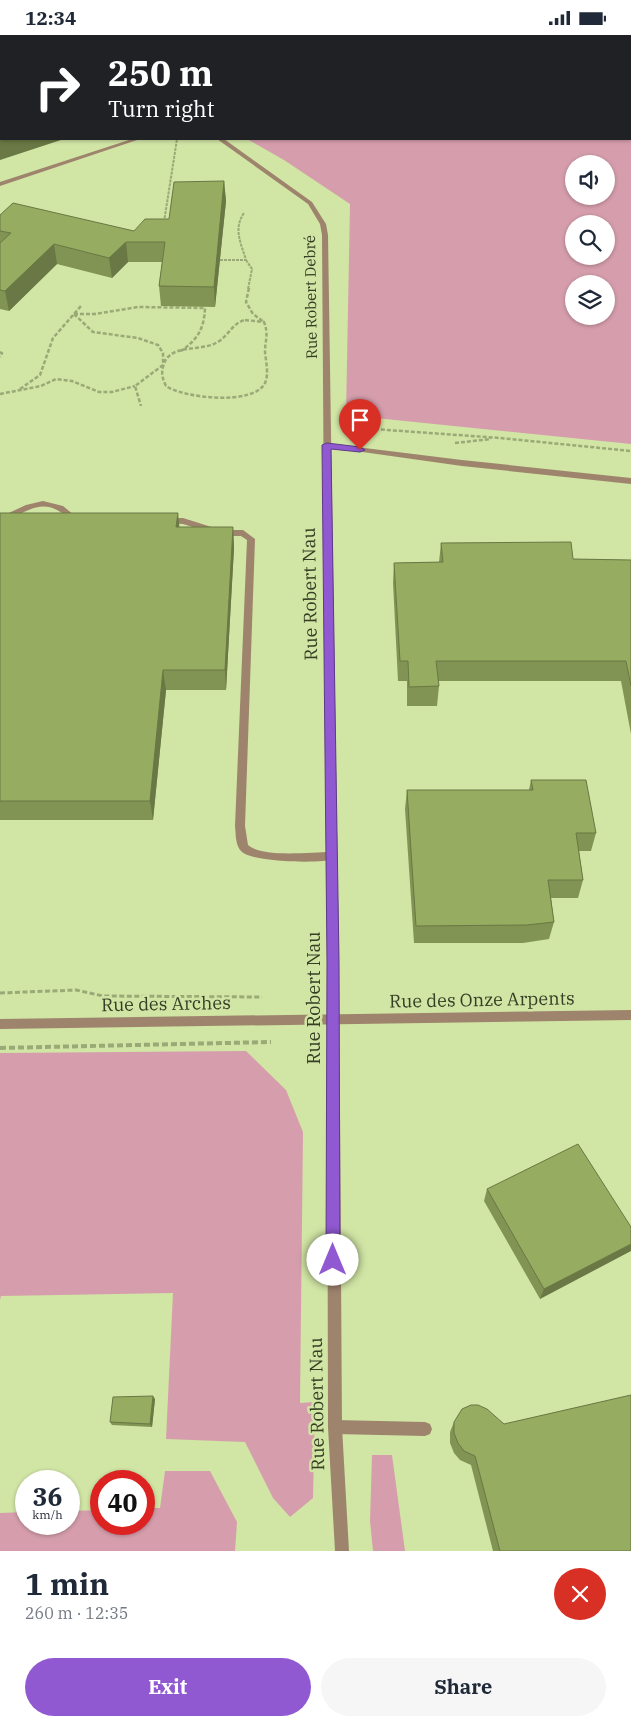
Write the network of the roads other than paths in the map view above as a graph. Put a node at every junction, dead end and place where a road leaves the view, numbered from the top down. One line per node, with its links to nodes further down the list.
1 (134, 140): 3 (street)
2 (221, 140): 4 (street, Rue Robert Debré)
3 (0, 184)
4 (327, 445): 5 (street); 9 (street, Rue Robert Nau)
5 (631, 481)
6 (0, 519): 8 (street)
7 (158, 521): 9 (street)
8 (88, 522)
9 (331, 856): 11 (street, Rue Robert Nau)
10 (631, 1015): 11 (street, Rue des Onze Arpents)
11 (333, 1019): 12 (street, Rue des Arches); 13 (street, Rue Robert Nau)
12 (0, 1024)
13 (335, 1427): 14 (street); 15 (street, Rue Robert Nau)
14 (426, 1429)
15 (342, 1551)

